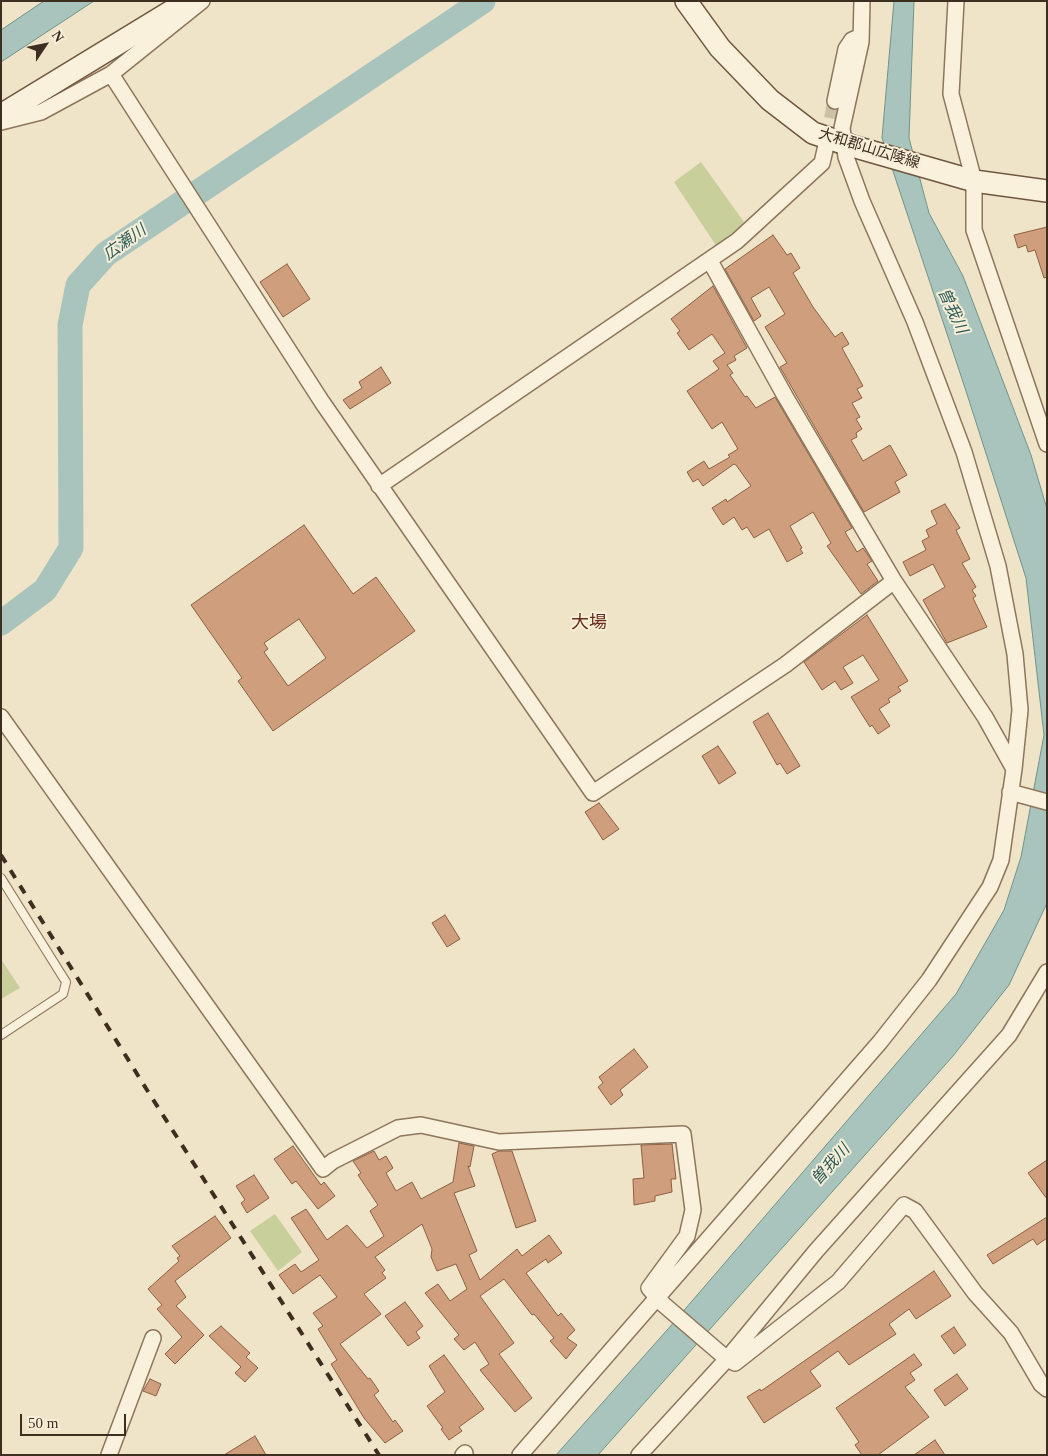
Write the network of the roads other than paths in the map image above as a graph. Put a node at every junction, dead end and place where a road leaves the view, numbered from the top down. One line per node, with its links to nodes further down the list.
1 (188, 1): 9 (main road)
2 (202, 1): 7 (street)
3 (686, 1): 11 (main road, 大和郡山広陵線)
4 (862, 1): 6 (street)
5 (956, 1): 12 (street)
6 (861, 36): 8 (street); 11 (street)
7 (111, 74): 10 (street); 16 (street)
8 (835, 101)
9 (1, 114)
10 (1, 122)
11 (840, 143): 12 (main road, 大和郡山広陵線); 14 (street); 19 (street)
12 (966, 178): 13 (main road, 大和郡山広陵線); 15 (street)
13 (1047, 191)
14 (710, 261): 16 (street); 17 (street)
15 (1047, 444)
16 (379, 486): 17 (street)
17 (894, 582): 19 (street)
18 (1, 717): 25 (street)
19 (1014, 769): 20 (street)
20 (1014, 794): 21 (street); 25 (street)
21 (1047, 802)
22 (1, 878): 24 (lane)
23 (1047, 972): 27 (street)
24 (1, 1035)
25 (660, 1301): 27 (street); 30 (street)
26 (153, 1338): 29 (street)
27 (724, 1356): 28 (street); 31 (street)
28 (1047, 1389)
29 (109, 1455)
30 (520, 1455)
31 (639, 1455)

